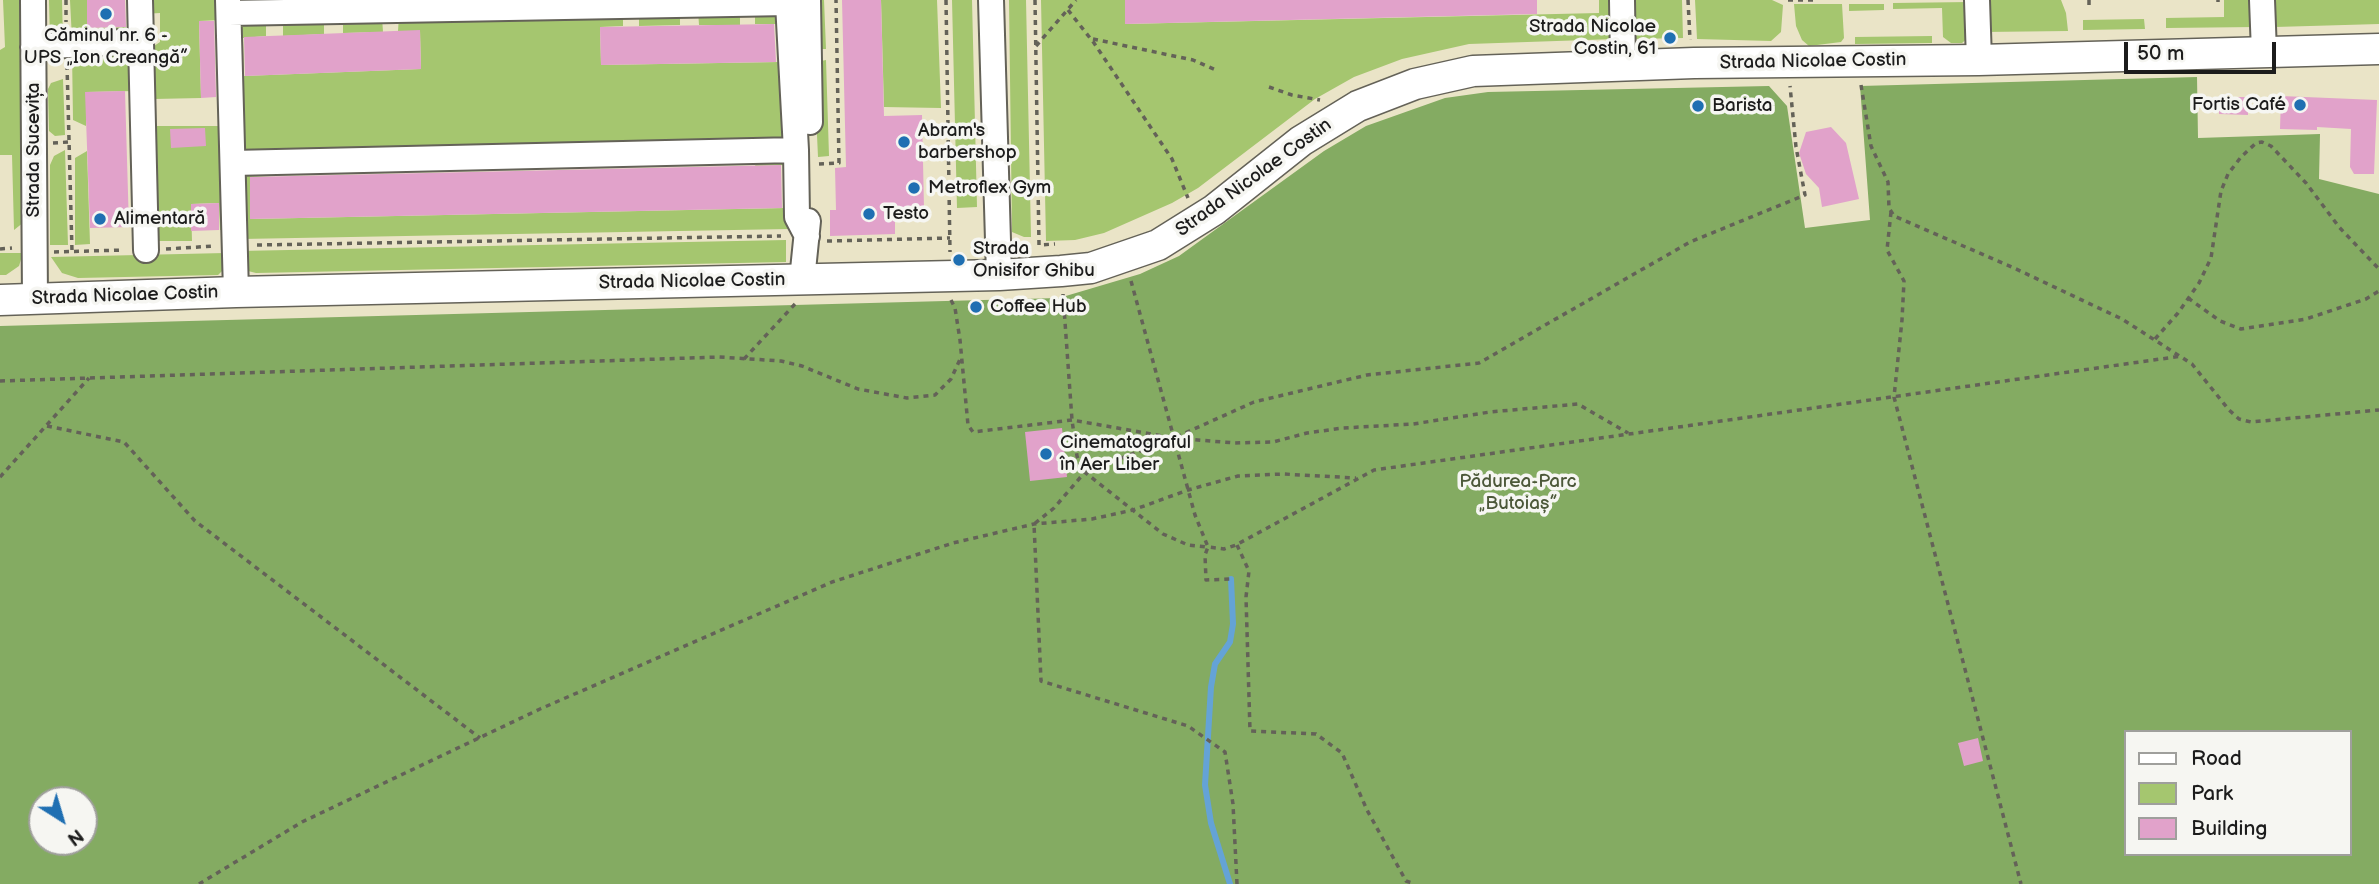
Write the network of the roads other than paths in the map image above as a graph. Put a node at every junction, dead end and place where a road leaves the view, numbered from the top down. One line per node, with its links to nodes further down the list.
1 (33, 0): 10 (street, Strada Sucevița)
2 (139, 0): 9 (street)
3 (808, 0): 15 (street)
4 (991, 0): 18 (street)
5 (1622, 0): 14 (street)
6 (1977, 0): 13 (street)
7 (2262, 0): 12 (street)
8 (229, 7): 15 (street); 16 (street)
9 (141, 41): 10 (street); 17 (street)
10 (33, 47): 21 (street, Strada Sucevița)
11 (2379, 49): 12 (main road, Strada Nicolae Costin)
12 (2263, 52): 13 (main road, Strada Nicolae Costin)
13 (1979, 60): 14 (main road, Strada Nicolae Costin)
14 (1623, 65): 18 (main road, Strada Nicolae Costin)
15 (803, 157): 16 (street); 19 (street)
16 (233, 163): 20 (street)
17 (146, 250)
18 (999, 275): 19 (main road, Strada Nicolae Costin)
19 (802, 280): 20 (main road, Strada Nicolae Costin)
20 (236, 292): 21 (main road, Strada Nicolae Costin)
21 (35, 299): 22 (main road, Strada Nicolae Costin)
22 (0, 300)

